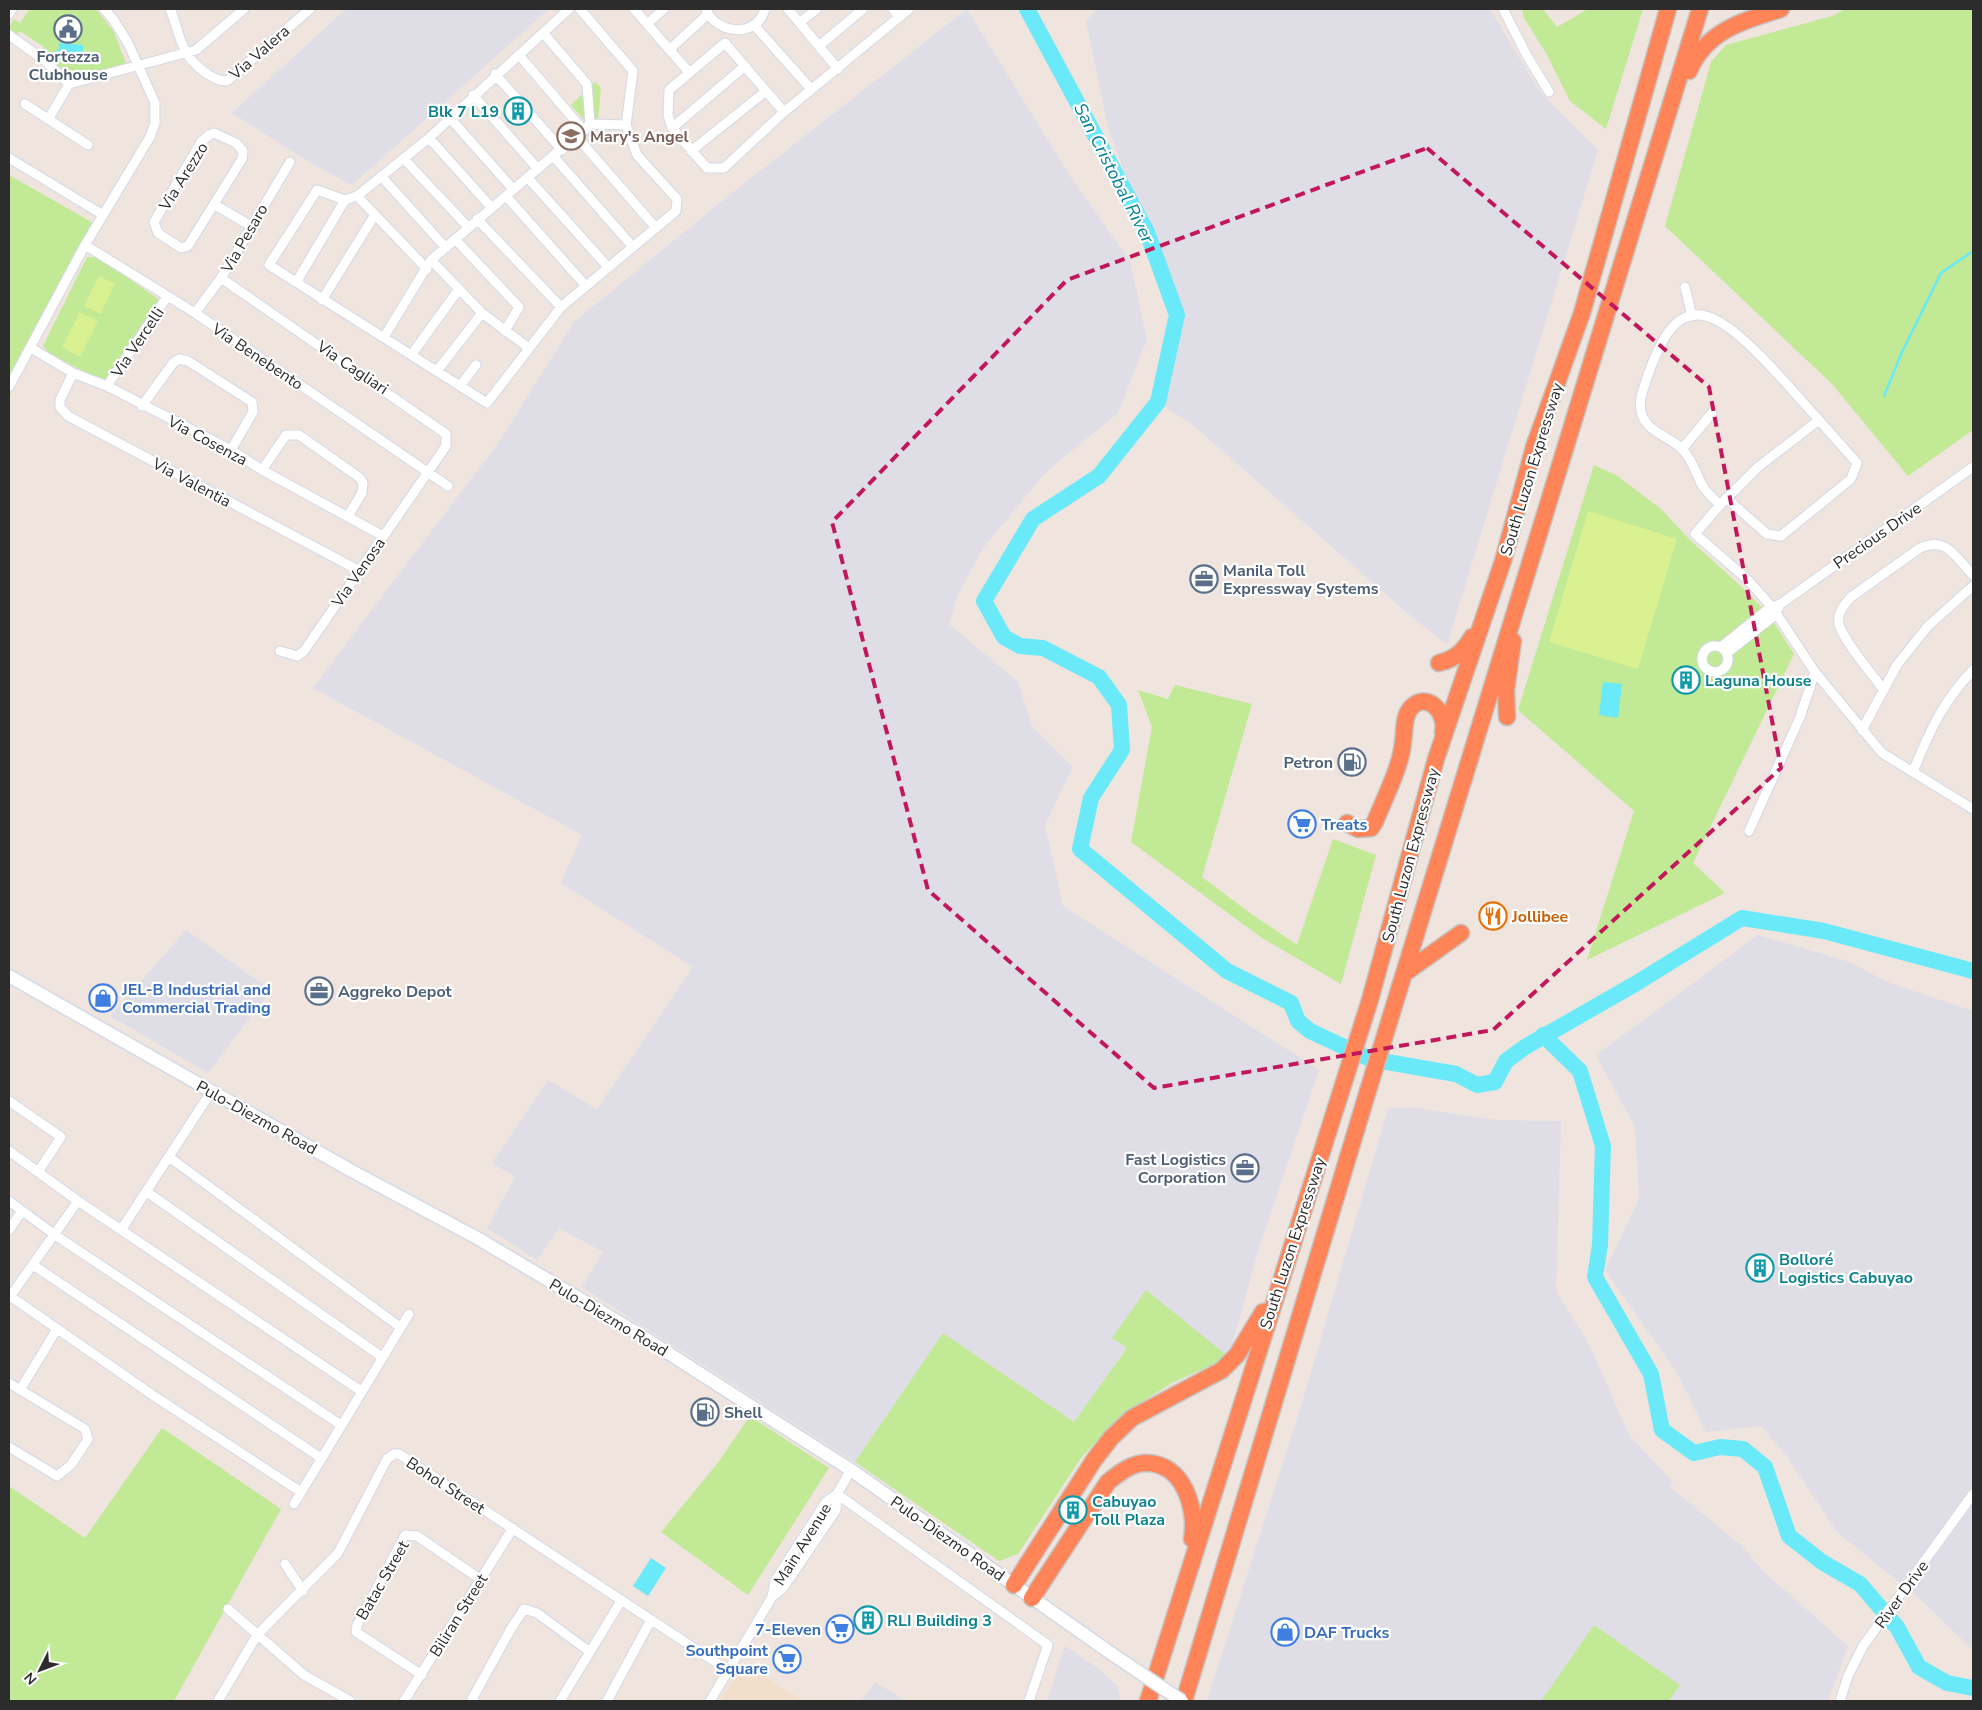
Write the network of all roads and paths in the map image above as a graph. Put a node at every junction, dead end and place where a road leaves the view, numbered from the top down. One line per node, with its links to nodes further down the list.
1 (12, 9): 21 (street)
2 (104, 9): 32 (street)
3 (244, 9): 30 (street)
4 (310, 9): 30 (street, Via Valera)
5 (569, 9): 26 (street)
6 (580, 9): 46 (street)
7 (634, 9): 24 (street)
8 (664, 9): 24 (street)
9 (765, 9): 25 (street)
10 (788, 9): 23 (street)
11 (817, 9): 23 (street)
12 (862, 9): 28 (street)
13 (893, 9): 22 (street)
14 (909, 9): 22 (street)
15 (1503, 9): 40 (street)
16 (1668, 9): 115 (highway, South Luzon Expressway)
17 (1700, 9): 50 (highway, South Luzon Expressway)
18 (1781, 9): 50 (highway)
19 (172, 10): 30 (street)
20 (707, 12): 25 (street); 29 (street)
21 (9, 14)
22 (899, 17): 34 (street)
23 (800, 22): 28 (street)
24 (647, 24): 29 (street)
25 (754, 25): 38 (street)
26 (544, 34): 31 (street); 48 (street)
27 (9, 35): 37 (street)
28 (819, 46): 34 (street)
29 (669, 50): 35 (street)
30 (185, 52): 32 (street)
31 (519, 55): 36 (street); 48 (street)
32 (137, 66): 37 (street); 66 (street)
33 (746, 66): 35 (street); 39 (street); 47 (street)
34 (838, 69): 38 (street)
35 (689, 72): 47 (street)
36 (495, 74): 41 (street); 52 (street)
37 (69, 84): 45 (street)
38 (811, 89): 43 (street)
39 (766, 91): 43 (street); 53 (street)
40 (1548, 92)
41 (473, 95): 44 (street); 58 (street)
42 (25, 104): 45 (street)
43 (784, 112): 53 (street)
44 (449, 117): 49 (street); 61 (street)
45 (49, 118): 51 (street)
46 (626, 125): 48 (street); 71 (street)
47 (672, 128): 53 (street)
48 (584, 131): 52 (street); 71 (street)
49 (429, 138): 56 (street); 65 (street)
50 (1661, 138): 117 (highway, South Luzon Expressway)
51 (88, 145)
52 (562, 150): 54 (street)
53 (691, 151)
54 (554, 157): 58 (street); 74 (street)
55 (9, 158): 66 (street)
56 (404, 159): 59 (street); 70 (street)
57 (290, 162): 69 (street, Via Pesaro)
58 (538, 169): 60 (street)
59 (382, 176): 62 (street); 75 (street)
60 (528, 178): 61 (street); 77 (street)
61 (509, 192): 65 (street); 80 (street)
62 (357, 196): 63 (street); 67 (street)
63 (345, 200): 79 (street); 79 (street)
64 (215, 205): 64 (street, Via Arezzo); 69 (street)
65 (492, 208): 68 (street)
66 (103, 215): 73 (street)
67 (374, 216): 76 (street); 84 (street)
68 (477, 219): 70 (street); 85 (street)
69 (251, 226): 78 (street, Via Pesaro)
70 (468, 227): 72 (street)
71 (656, 228): 74 (street)
72 (455, 239): 75 (street); 89 (street)
73 (85, 245): 83 (street, Via Benebento); 91 (street)
74 (633, 246): 77 (street)
75 (446, 248): 76 (street)
76 (429, 265): 82 (street); 90 (street)
77 (608, 267): 80 (street)
78 (222, 278): 86 (street, Via Pesaro); 107 (street, Via Cagliari)
79 (297, 281): 84 (street)
80 (586, 286): 85 (street)
81 (1685, 287): 88 (street)
82 (459, 289): 87 (street); 93 (street)
83 (167, 297): 86 (street, Via Benebento); 97 (street, Via Vercelli)
84 (322, 300): 90 (street)
85 (561, 307): 92 (street)
86 (195, 313): 107 (street, Via Benebento)
87 (482, 313): 89 (street); 95 (street)
88 (1692, 316): 102 (street); 103 (street)
89 (505, 331): 92 (street)
90 (384, 336): 93 (street)
91 (31, 348): 96 (street, Via Cosenza); 99 (street)
92 (529, 348): 98 (street)
93 (412, 354): 95 (street)
94 (476, 365): 98 (street)
95 (437, 371): 98 (street)
96 (73, 373): 97 (street, Via Cosenza); 112 (street, Via Valentia)
97 (107, 386): 100 (street, Via Cosenza)
98 (460, 386)
99 (9, 387)
100 (142, 406): 104 (street, Via Cosenza); 104 (street)
101 (1712, 413): 103 (street)
102 (1819, 420): 109 (street); 109 (street)
103 (1682, 449): 109 (street)
104 (231, 450): 106 (street, Via Cosenza)
105 (1973, 467): 116 (street, Precious Drive)
106 (262, 470): 110 (street, Via Cosenza); 110 (street)
107 (429, 472): 108 (street, Via Benebento); 111 (street, Via Venosa)
108 (448, 486)
109 (1723, 501): 116 (street)
110 (348, 516): 111 (street, Via Cosenza)
111 (383, 536): 112 (street, Via Venosa)
112 (358, 570): 119 (street, Via Venosa)
113 (1973, 575): 123 (street)
114 (1973, 586): 123 (street)
115 (1489, 601): 120 (highway); 126 (highway, South Luzon Expressway)
116 (1774, 610): 118 (street, Precious Drive); 122 (street)
117 (1514, 614): 124 (highway); 132 (highway, South Luzon Expressway)
118 (1724, 650)
119 (280, 651)
120 (1439, 663)
121 (1973, 670): 127 (street)
122 (1815, 672): 125 (street); 130 (street)
123 (1883, 689): 125 (street)
124 (1507, 717)
125 (1862, 730): 127 (street)
126 (1436, 759): 129 (highway); 147 (highway, South Luzon Expressway)
127 (1913, 772): 128 (street)
128 (1973, 806)
129 (1346, 823)
130 (1750, 831)
131 (1461, 933): 132 (highway)
132 (1406, 973): 187 (highway, South Luzon Expressway)
133 (9, 976): 134 (main road, Pulo-Diezmo Road)
134 (211, 1092): 137 (street); 159 (main road, Pulo-Diezmo Road)
135 (9, 1101): 138 (street)
136 (9, 1151): 138 (street)
137 (169, 1157): 139 (street); 150 (street)
138 (38, 1172): 141 (street)
139 (147, 1192): 144 (street); 152 (street)
140 (9, 1202): 142 (street)
141 (78, 1202): 144 (street); 145 (street)
142 (22, 1211): 143 (street); 145 (street)
143 (9, 1230)
144 (121, 1230): 155 (street)
145 (55, 1235): 146 (street); 156 (street)
146 (33, 1265): 148 (street); 158 (street)
147 (1276, 1290): 167 (highway, South Luzon Expressway); 168 (highway)
148 (10, 1297): 151 (street)
149 (409, 1314): 150 (street)
150 (400, 1327): 152 (street)
151 (57, 1329): 154 (street); 160 (street)
152 (382, 1357): 155 (street)
153 (9, 1383): 154 (street)
154 (20, 1390): 157 (street)
155 (360, 1392): 156 (street)
156 (341, 1425): 158 (street)
157 (9, 1447)
158 (320, 1458): 160 (street)
159 (851, 1470): 161 (street, Main Avenue); 168 (main road, Pulo-Diezmo Road)
160 (301, 1492): 163 (street)
161 (837, 1494): 176 (street, Main Avenue); 185 (street)
162 (1973, 1494): 188 (street, River Drive)
163 (294, 1504)
164 (513, 1528): 166 (street, Biliran Street); 169 (street, Bohol Street); 171 (street, Bohol Street)
165 (285, 1564): 169 (street)
166 (480, 1579): 177 (street, Biliran Street); 177 (street, Batac Street)
167 (1184, 1584): 170 (highway); 186 (highway, South Luzon Expressway)
168 (1014, 1585): 170 (main road, Pulo-Diezmo Road)
169 (303, 1591): 174 (street, Bohol Street)
170 (1032, 1598): 187 (main road, Pulo-Diezmo Road, bridge)
171 (621, 1601): 173 (street, Bohol Street); 175 (street)
172 (228, 1609): 174 (street)
173 (651, 1620): 176 (street, Bohol Street); 183 (street)
174 (257, 1635): 178 (street, Bohol Street); 179 (street)
175 (590, 1652): 181 (street); 182 (street)
176 (728, 1670): 184 (street, Main Avenue)
177 (422, 1675): 180 (street, Biliran Street)
178 (218, 1701)
179 (350, 1701)
180 (404, 1701)
181 (474, 1701)
182 (560, 1701)
183 (606, 1701)
184 (710, 1701)
185 (1029, 1701)
186 (1148, 1701)
187 (1183, 1701)
188 (1840, 1701)

